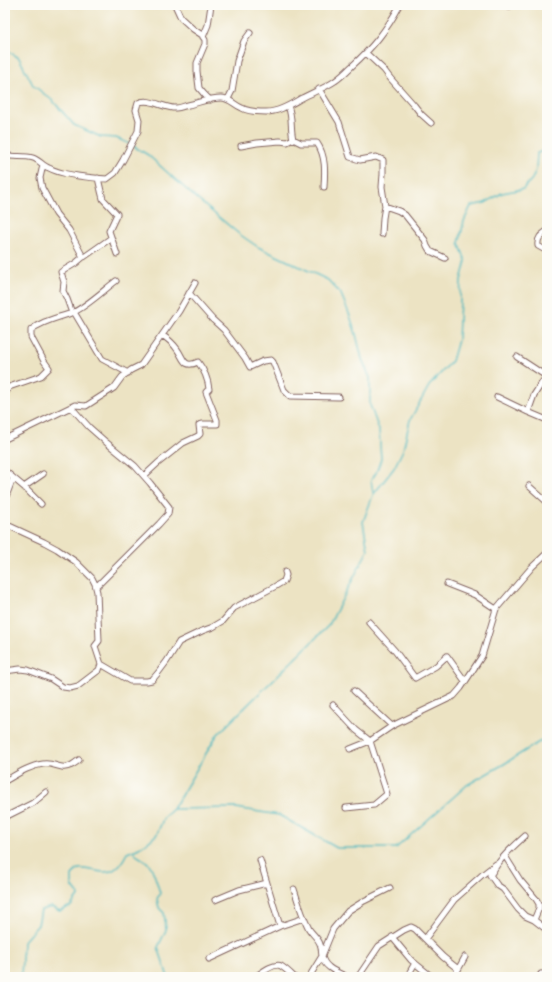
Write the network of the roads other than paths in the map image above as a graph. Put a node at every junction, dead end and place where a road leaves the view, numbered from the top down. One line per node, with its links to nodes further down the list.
1 (175, 5): 7 (street)
2 (211, 5): 7 (street)
3 (400, 5): 8 (street)
4 (500, 5): 5 (street)
5 (513, 5)
6 (250, 33): 10 (street)
7 (203, 37): 11 (street)
8 (366, 53): 9 (street); 13 (street)
9 (319, 89): 12 (street); 20 (street)
10 (228, 99): 11 (street); 12 (street)
11 (210, 100): 18 (street)
12 (288, 106): 14 (street)
13 (431, 124)
14 (294, 138): 15 (street); 19 (street)
15 (241, 146)
16 (5, 156): 17 (street)
17 (43, 165): 18 (street); 26 (street)
18 (98, 178): 23 (street)
19 (324, 187)
20 (385, 206): 22 (street); 27 (street)
21 (547, 231): 24 (street)
22 (382, 234)
23 (111, 238): 25 (street); 26 (street)
24 (547, 251)
25 (117, 254)
26 (83, 256): 31 (street)
27 (445, 258)
28 (116, 281): 31 (street)
29 (195, 283): 30 (street)
30 (189, 293): 32 (street); 37 (street)
31 (73, 312): 34 (street); 36 (street)
32 (162, 335): 34 (street); 45 (street)
33 (517, 357): 35 (street)
34 (128, 373): 39 (street)
35 (547, 375): 40 (street)
36 (5, 391)
37 (339, 397)
38 (497, 397): 40 (street)
39 (71, 407): 42 (street); 45 (street)
40 (528, 412): 41 (street)
41 (547, 420)
42 (5, 439)
43 (5, 471): 46 (street)
44 (43, 474): 48 (street)
45 (144, 476): 56 (street)
46 (13, 478): 48 (street); 49 (street)
47 (529, 486): 50 (street)
48 (24, 487): 51 (street)
49 (5, 499)
50 (547, 502)
51 (41, 504)
52 (5, 524): 56 (street)
53 (547, 553): 57 (street)
54 (285, 572): 59 (street)
55 (446, 584): 57 (street)
56 (96, 587): 59 (street)
57 (496, 609): 61 (street)
58 (369, 622): 61 (street)
59 (101, 664): 60 (street)
60 (5, 671)
61 (466, 681): 64 (street)
62 (354, 691): 64 (street)
63 (333, 705): 65 (street)
64 (392, 726): 65 (street)
65 (370, 741): 66 (street); 70 (street)
66 (350, 749)
67 (79, 760): 68 (street)
68 (5, 781)
69 (46, 792): 71 (street)
70 (346, 808)
71 (5, 817)
72 (525, 836): 73 (street)
73 (505, 856): 75 (street); 81 (street)
74 (260, 860): 76 (street)
75 (498, 862): 81 (street); 85 (street)
76 (267, 883): 79 (street); 82 (street)
77 (390, 888): 86 (street)
78 (294, 889): 80 (street)
79 (215, 900)
80 (304, 918): 82 (street); 86 (street)
81 (534, 920): 83 (street)
82 (280, 926): 88 (street)
83 (547, 930)
84 (392, 937): 85 (street); 89 (street); 95 (street)
85 (425, 939): 90 (street)
86 (322, 956): 93 (street); 94 (street)
87 (465, 957): 90 (street)
88 (209, 959)
89 (415, 962): 96 (street); 97 (street)
90 (458, 969): 98 (street)
91 (255, 977): 92 (street)
92 (294, 977)
93 (309, 977)
94 (347, 977)
95 (358, 977)
96 (407, 977)
97 (432, 977)
98 (454, 977)

